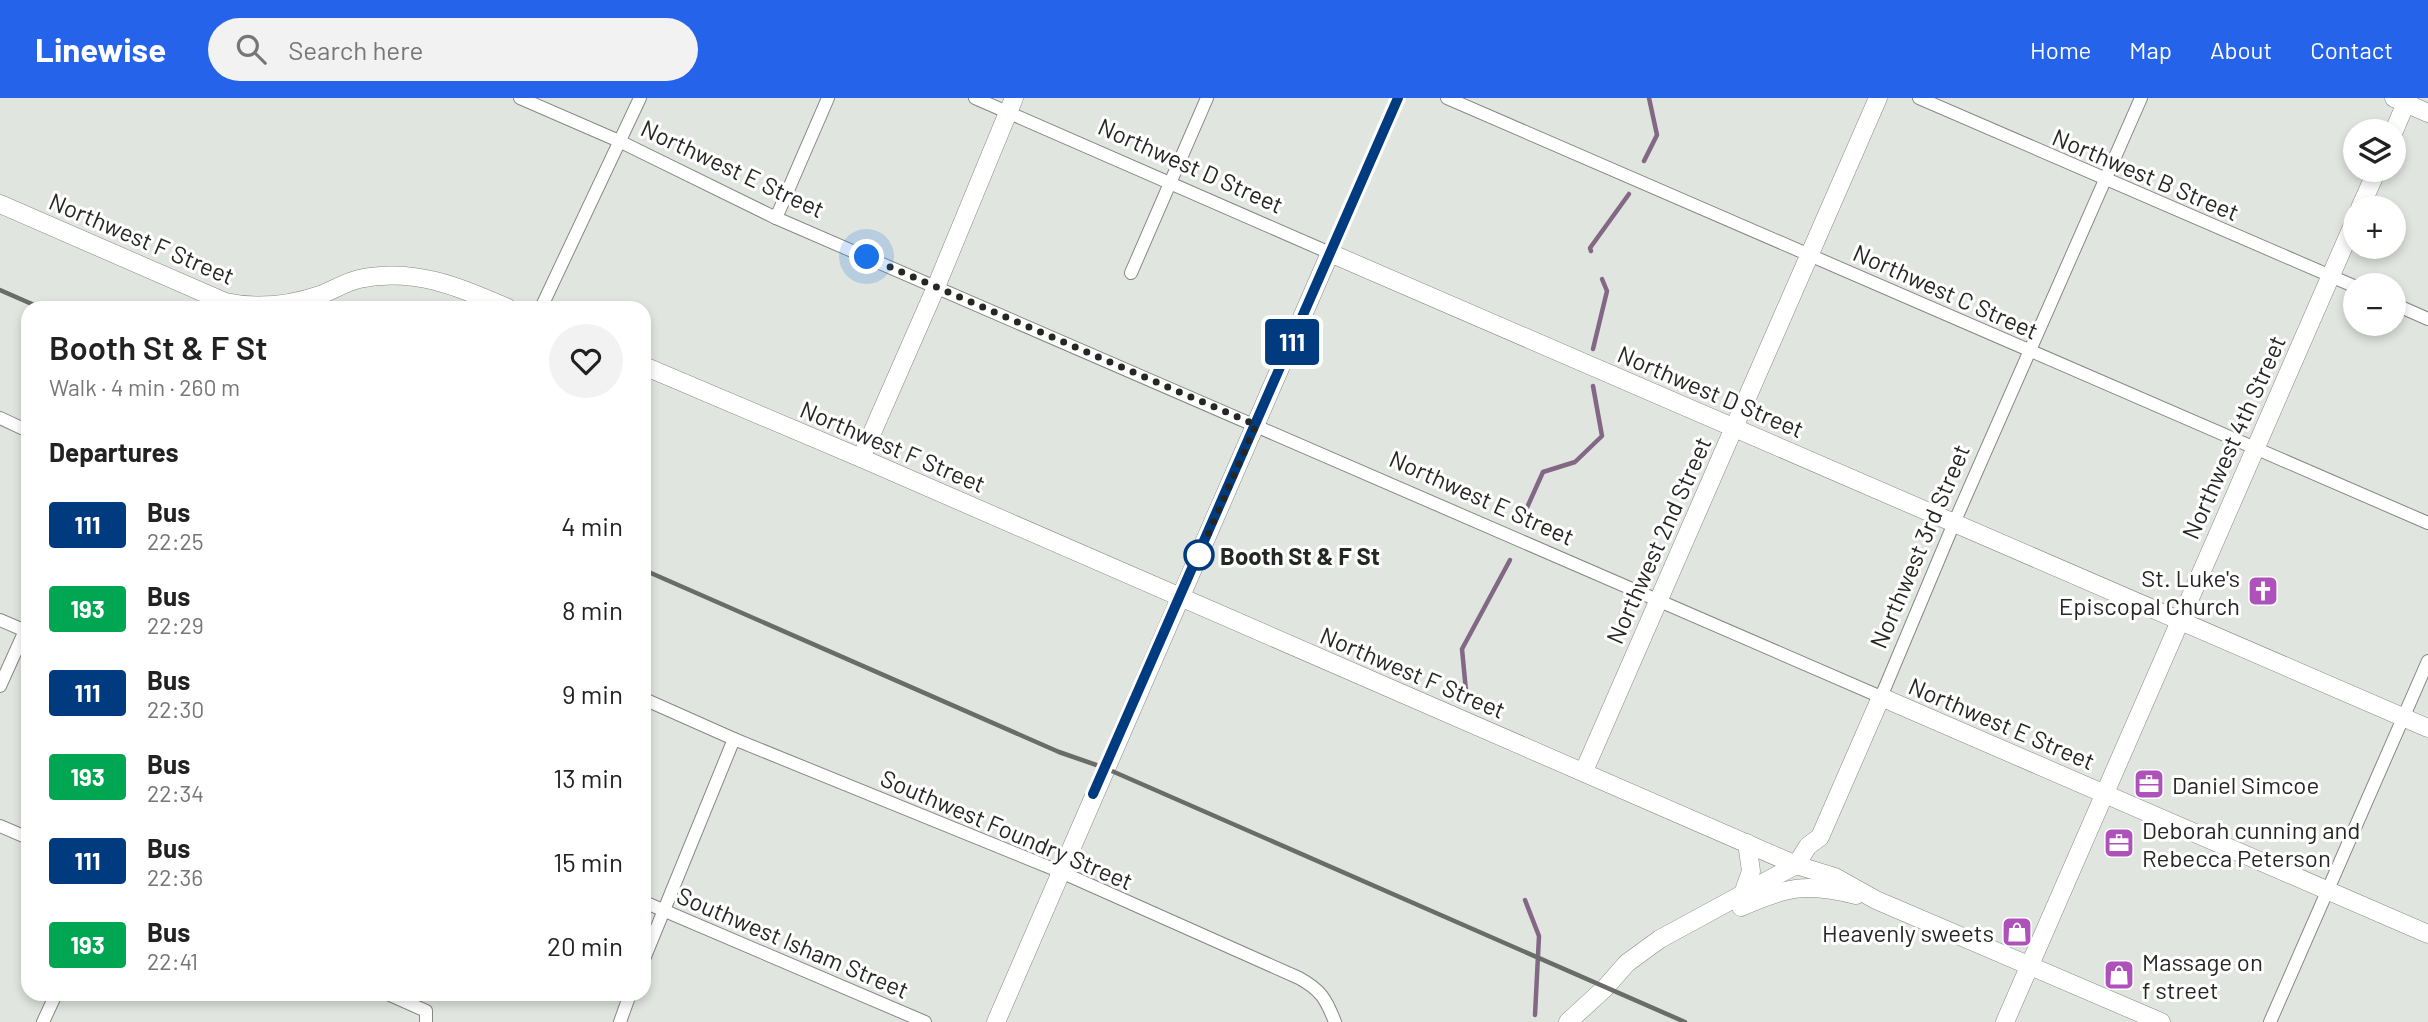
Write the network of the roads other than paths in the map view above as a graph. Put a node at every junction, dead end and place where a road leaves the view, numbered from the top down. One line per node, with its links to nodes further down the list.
1 (520, 98): 15 (street, Northwest E Street)
2 (640, 98): 15 (street)
3 (828, 98): 19 (street)
4 (975, 98): 12 (street, Northwest D Street)
5 (1207, 98): 17 (street)
6 (1398, 98): 21 (street)
7 (1447, 98): 22 (street, Northwest C Street)
8 (1878, 98): 22 (street, Northwest 2nd Street)
9 (1919, 98): 16 (street, Northwest B Street)
10 (2141, 98): 16 (street, Northwest 3rd Street)
11 (2403, 100): 13 (street); 14 (street)
12 (1011, 105): 17 (street, Northwest D Street); 26 (street)
13 (2428, 113)
14 (2397, 119)
15 (620, 141): 19 (street, Northwest E Street); 30 (street)
16 (2104, 179): 24 (street, Northwest B Street); 33 (street, Northwest 3rd Street)
17 (1170, 182): 21 (street, Northwest D Street); 23 (street)
18 (0, 204): 27 (street, Northwest F Street)
19 (776, 218): 26 (street, Northwest E Street)
20 (2343, 247): 24 (street, Northwest 4th Street)
21 (1330, 253): 36 (street); 37 (street, Northwest D Street)
22 (1809, 255): 33 (street, Northwest C Street); 37 (street, Northwest 2nd Street)
23 (1130, 273)
24 (2330, 276): 25 (street, Northwest B Street); 39 (street, Northwest 4th Street)
25 (2343, 282)
26 (936, 287): 36 (street, Northwest E Street); 40 (street)
27 (223, 301)
28 (301, 301): 29 (street, Northwest F Street)
29 (492, 301)
30 (544, 301)
31 (2406, 309): 32 (street)
32 (2428, 318)
33 (2030, 351): 39 (street, Northwest C Street); 41 (street, Northwest 3rd Street)
34 (651, 369): 40 (street, Northwest F Street)
35 (0, 418): 38 (street)
36 (1256, 425): 43 (street); 44 (street, Northwest E Street)
37 (1734, 427): 41 (street, Northwest D Street); 44 (street, Northwest 2nd Street)
38 (21, 428)
39 (2255, 448): 42 (street, Northwest C Street); 46 (street, Northwest 4th Street)
40 (861, 458): 43 (street, Northwest F Street)
41 (1954, 523): 46 (street, Northwest D Street); 51 (street, Northwest 3rd Street)
42 (2428, 523)
43 (1180, 598): 56 (street, Northwest F Street); 63 (street)
44 (1658, 601): 51 (street, Northwest E Street); 56 (street, Northwest 2nd Street)
45 (0, 620): 47 (street)
46 (2180, 621): 53 (street, Northwest D Street); 57 (street, Northwest 4th Street)
47 (21, 627)
48 (21, 642): 50 (street)
49 (2428, 661): 53 (street)
50 (0, 686)
51 (1881, 697): 57 (street, Northwest E Street); 60 (street, Northwest 3rd Street)
52 (651, 702): 55 (street, Southwest Foundry Street)
53 (2403, 718): 54 (street, Northwest D Street); 65 (street)
54 (2428, 728)
55 (734, 739): 63 (street, Southwest Foundry Street); 69 (street)
56 (1584, 771): 61 (street, Northwest F Street)
57 (2104, 794): 65 (street, Northwest E Street); 73 (street, Northwest 4th Street)
58 (0, 826): 59 (street)
59 (21, 835)
60 (1820, 837): 62 (street, Northwest 3rd Street); 64 (street)
61 (1747, 843): 62 (street, Northwest F Street); 66 (street)
62 (1796, 865): 64 (street, Northwest F Street); 66 (street, Northwest 3rd Street)
63 (1062, 872): 81 (street); 82 (street, Southwest Foundry Street)
64 (1827, 873): 67 (street, Northwest F Street)
65 (2328, 891): 70 (street, Northwest E Street); 86 (street)
66 (1743, 894): 71 (street, Northwest 3rd Street)
67 (1875, 900): 71 (street, Northwest 3rd Street); 73 (street, Northwest F Street)
68 (651, 905): 69 (street, Southwest Isham Street)
69 (663, 910): 72 (street); 77 (street, Southwest Isham Street)
70 (2428, 934)
71 (1660, 939): 83 (street, Northwest 3rd Street)
72 (651, 941)
73 (2029, 965): 84 (street, Northwest 4th Street); 85 (street, Northwest F Street)
74 (53, 1001): 78 (street)
75 (404, 1001): 79 (street)
76 (628, 1001): 80 (street)
77 (925, 1021)
78 (43, 1022)
79 (426, 1022)
80 (620, 1022)
81 (996, 1022)
82 (1335, 1022)
83 (1568, 1022)
84 (2005, 1022)
85 (2161, 1022)
86 (2270, 1022)

